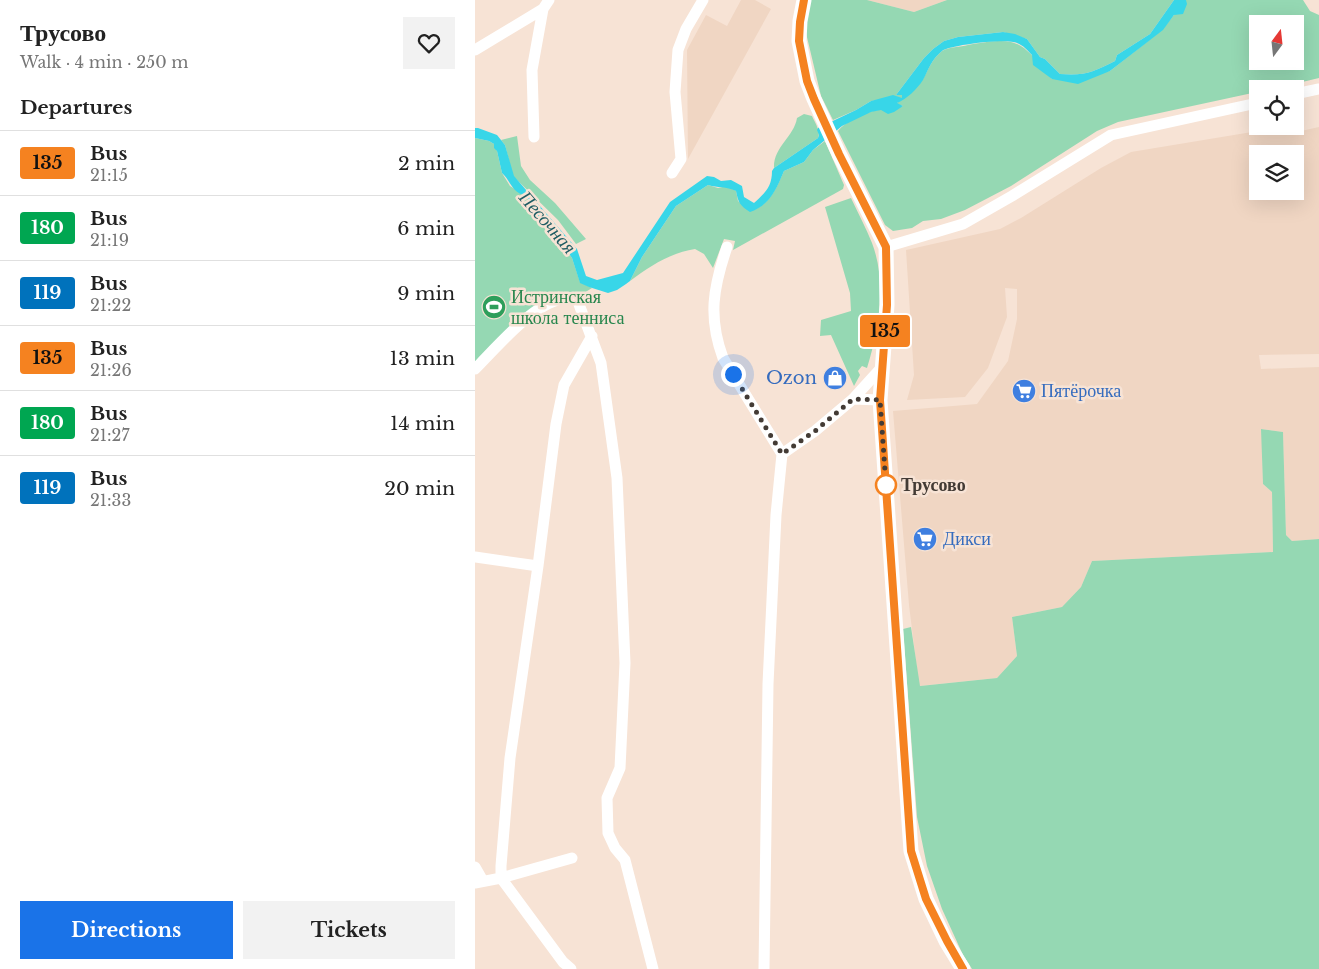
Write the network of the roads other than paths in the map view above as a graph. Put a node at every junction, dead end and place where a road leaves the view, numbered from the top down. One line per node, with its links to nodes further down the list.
1 (703, 0): 9 (street)
2 (804, 0): 11 (main road)
3 (546, 5): 4 (street); 8 (street)
4 (475, 50)
5 (1319, 89): 6 (street)
6 (1304, 92)
7 (1249, 105): 11 (street)
8 (535, 137)
9 (672, 173)
10 (727, 247): 17 (street)
11 (886, 247): 13 (main road)
12 (592, 336): 14 (street); 19 (street); 25 (street)
13 (883, 366): 15 (street); 16 (main road)
14 (475, 369)
15 (853, 399): 16 (street); 17 (street)
16 (880, 400): 27 (main road)
17 (782, 454): 26 (street)
18 (475, 557): 19 (street)
19 (538, 566): 22 (street)
20 (572, 858): 22 (street)
21 (475, 867): 23 (street)
22 (501, 878): 23 (street); 24 (street)
23 (479, 882)
24 (571, 969)
25 (653, 969)
26 (764, 969)
27 (963, 969)

